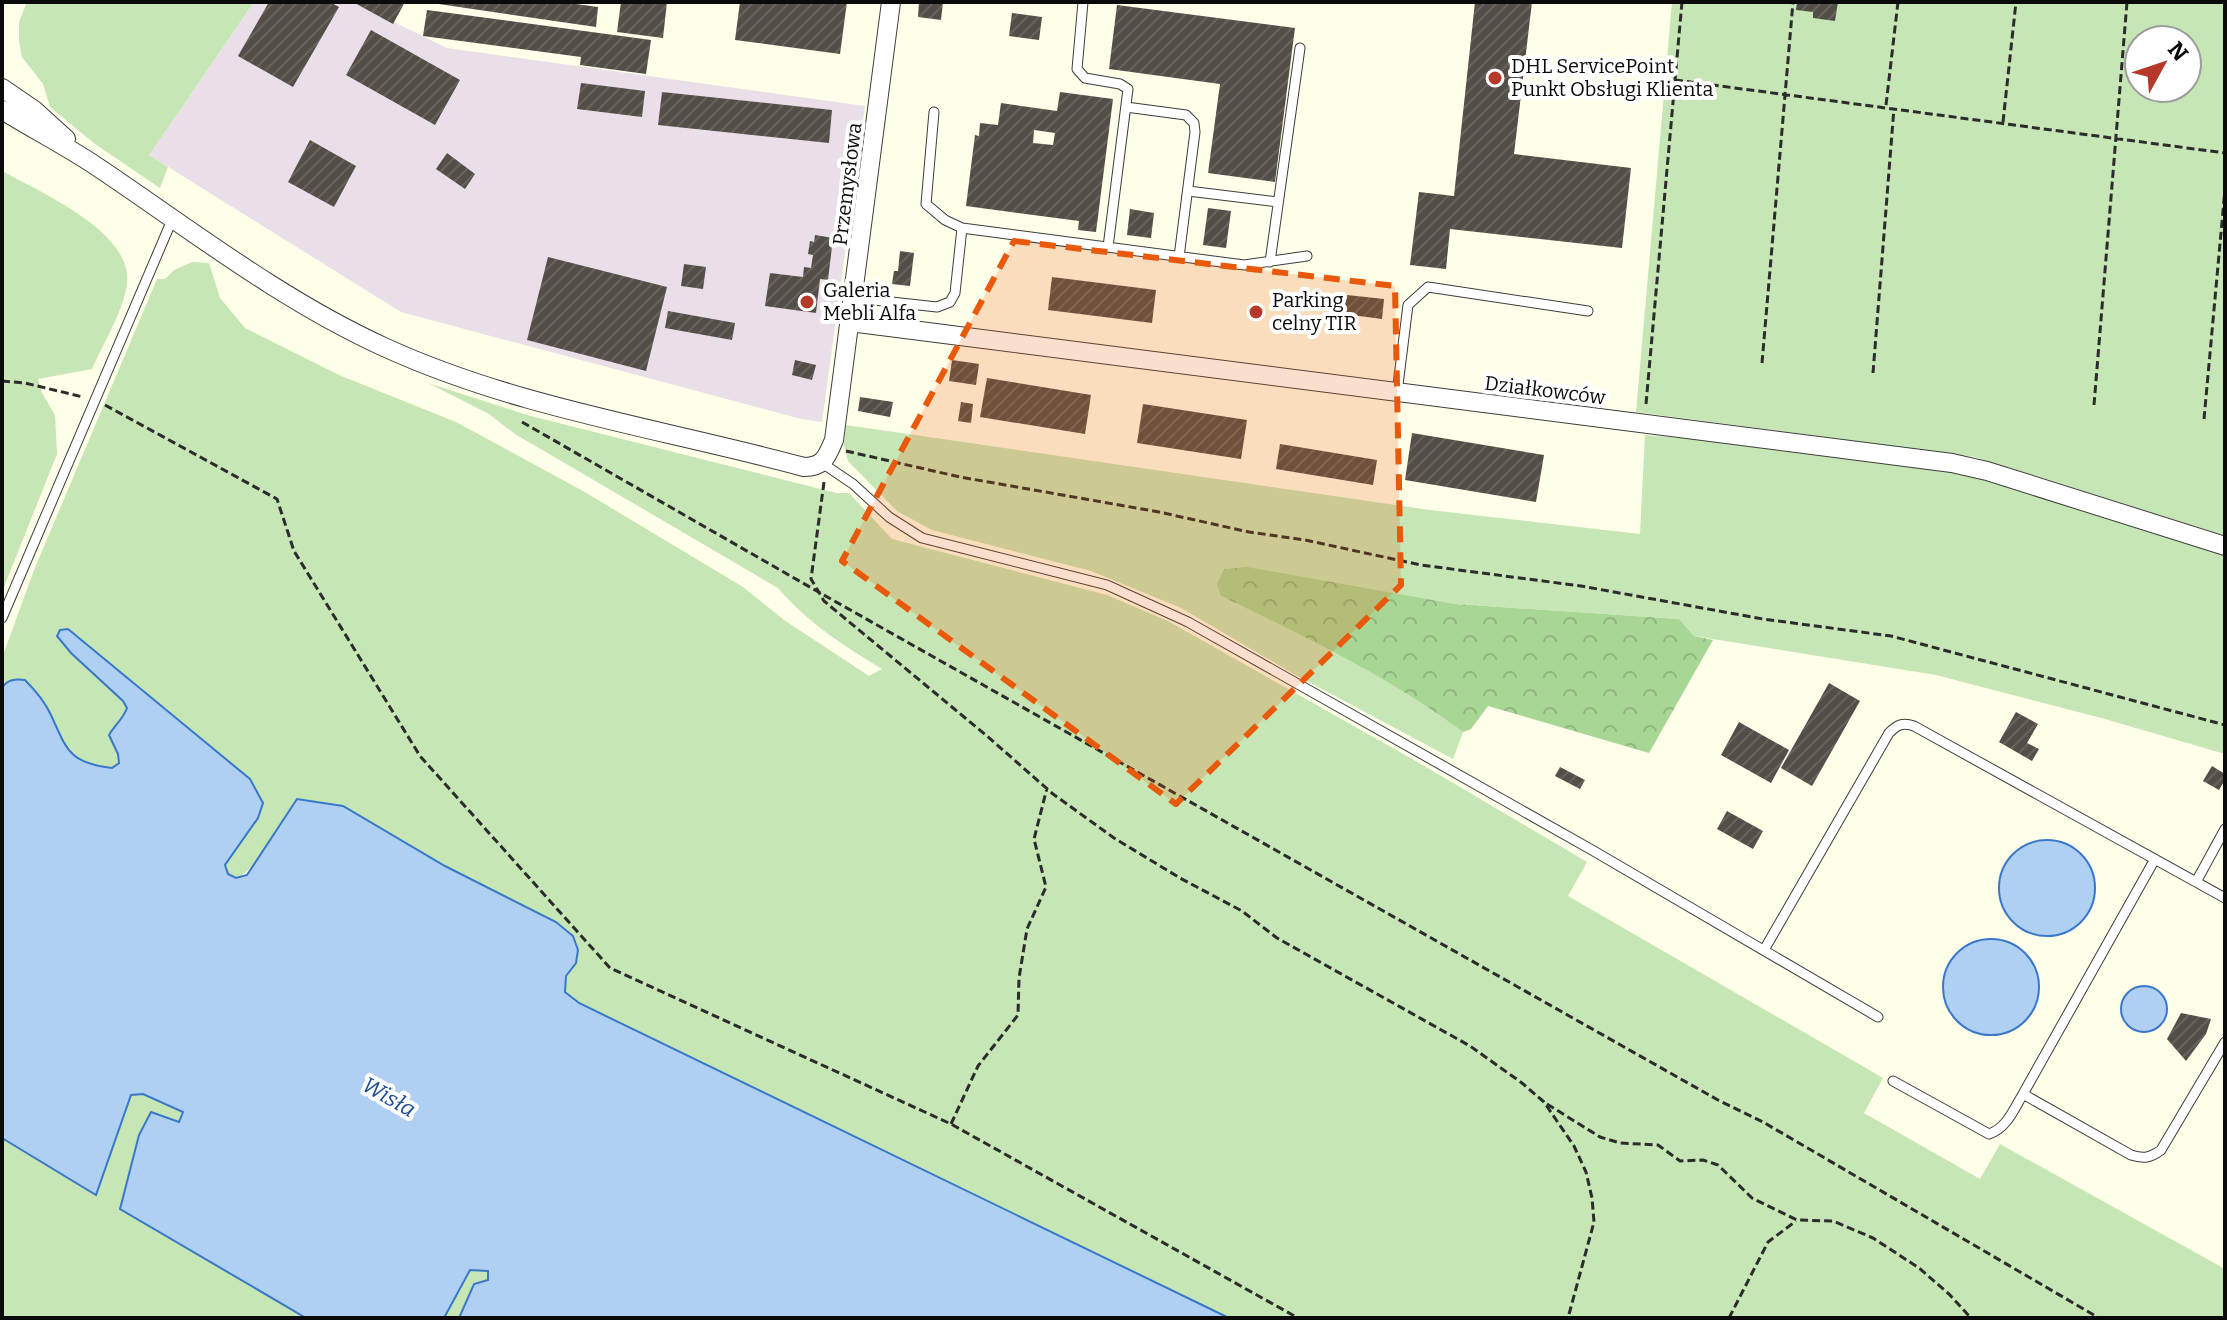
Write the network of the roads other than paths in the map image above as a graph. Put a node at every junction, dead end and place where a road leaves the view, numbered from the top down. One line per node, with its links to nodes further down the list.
1 (891, 2): 17 (street, Przemysłowa)
2 (1083, 2): 5 (lane)
3 (1300, 48): 10 (lane)
4 (2, 88): 8 (street)
5 (1126, 107): 9 (lane); 13 (lane)
6 (2, 110): 8 (street)
7 (934, 112): 12 (lane)
8 (94, 165): 11 (street)
9 (1188, 191): 10 (lane); 15 (lane)
10 (1278, 202): 16 (lane)
11 (172, 220): 21 (street); 23 (lane)
12 (962, 228): 13 (lane); 17 (lane)
13 (1108, 247): 15 (lane)
14 (1307, 256): 16 (lane)
15 (1179, 257): 16 (lane)
16 (1270, 262)
17 (855, 298): 19 (street, Przemysłowa)
18 (1588, 311): 20 (lane)
19 (850, 322): 20 (street, Działkowców); 21 (street, Przemysłowa)
20 (1397, 393): 22 (street, Działkowców)
21 (826, 455): 28 (lane)
22 (2225, 546)
23 (2, 618)
24 (2225, 829): 26 (lane)
25 (2155, 859): 26 (lane); 28 (lane); 32 (lane)
26 (2196, 882): 27 (lane)
27 (2225, 898)
28 (1764, 950): 29 (lane)
29 (1878, 1017)
30 (2225, 1042): 32 (lane)
31 (1893, 1081): 32 (lane)
32 (2023, 1094)

